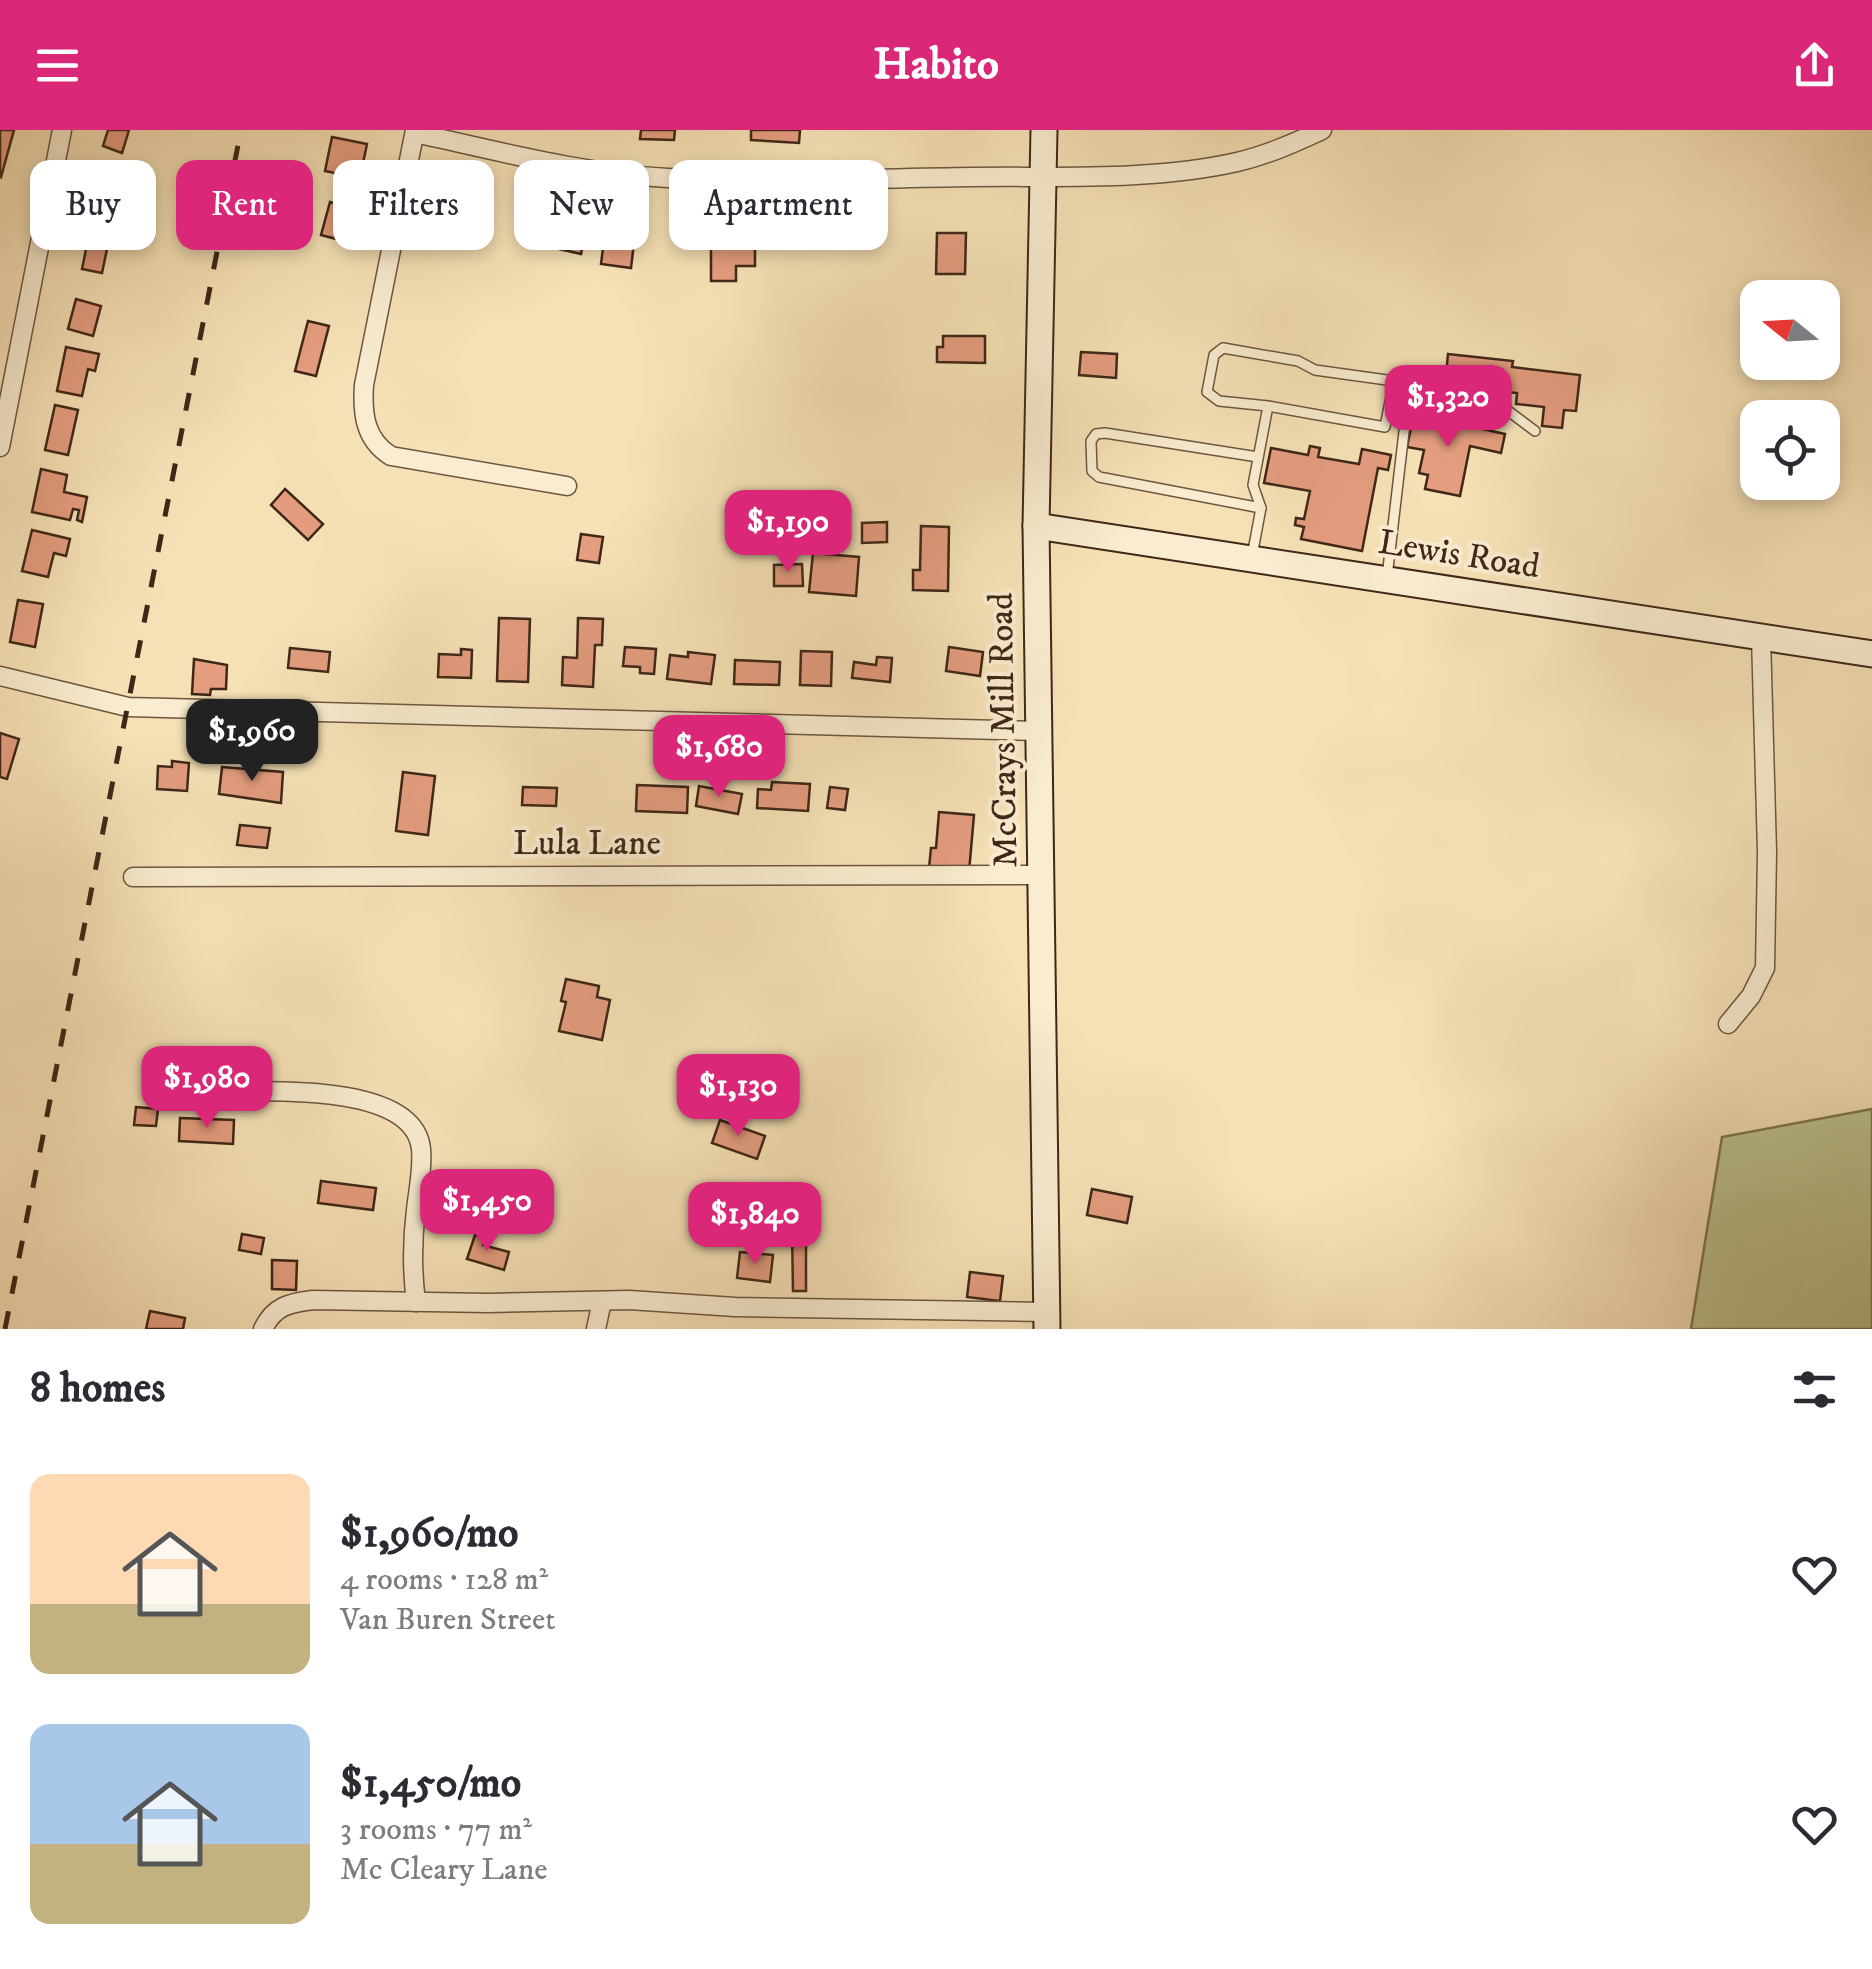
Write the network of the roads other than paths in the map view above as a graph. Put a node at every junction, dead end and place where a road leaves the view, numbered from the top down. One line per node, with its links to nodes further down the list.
1 (62, 130): 10 (street)
2 (1044, 130): 5 (street, McCrays Mill Road)
3 (1322, 130): 5 (street)
4 (415, 132): 5 (street); 12 (street)
5 (1044, 176): 14 (street, McCrays Mill Road)
6 (1394, 381): 7 (lane); 8 (lane); 8 (lane)
7 (1409, 389): 9 (lane); 16 (lane)
8 (1268, 406): 11 (lane)
9 (1536, 430)
10 (1, 441)
11 (1258, 457): 13 (lane); 13 (lane)
12 (567, 486)
13 (1261, 508): 15 (lane)
14 (1036, 526): 15 (street, Lewis Road); 20 (street, McCrays Mill Road)
15 (1252, 559): 16 (street, Lewis Road)
16 (1386, 580): 17 (street, Lewis Road)
17 (1760, 636): 18 (street, Lewis Road); 23 (street)
18 (1872, 654)
19 (0, 676): 20 (street)
20 (1039, 731): 21 (street, McCrays Mill Road)
21 (1041, 875): 22 (street, Lula Lane); 27 (street, McCrays Mill Road)
22 (134, 877)
23 (1728, 1024)
24 (208, 1092): 26 (street)
25 (602, 1301): 26 (street); 27 (street); 29 (street)
26 (416, 1302): 28 (street)
27 (1046, 1321)
28 (266, 1324)
29 (596, 1329)

